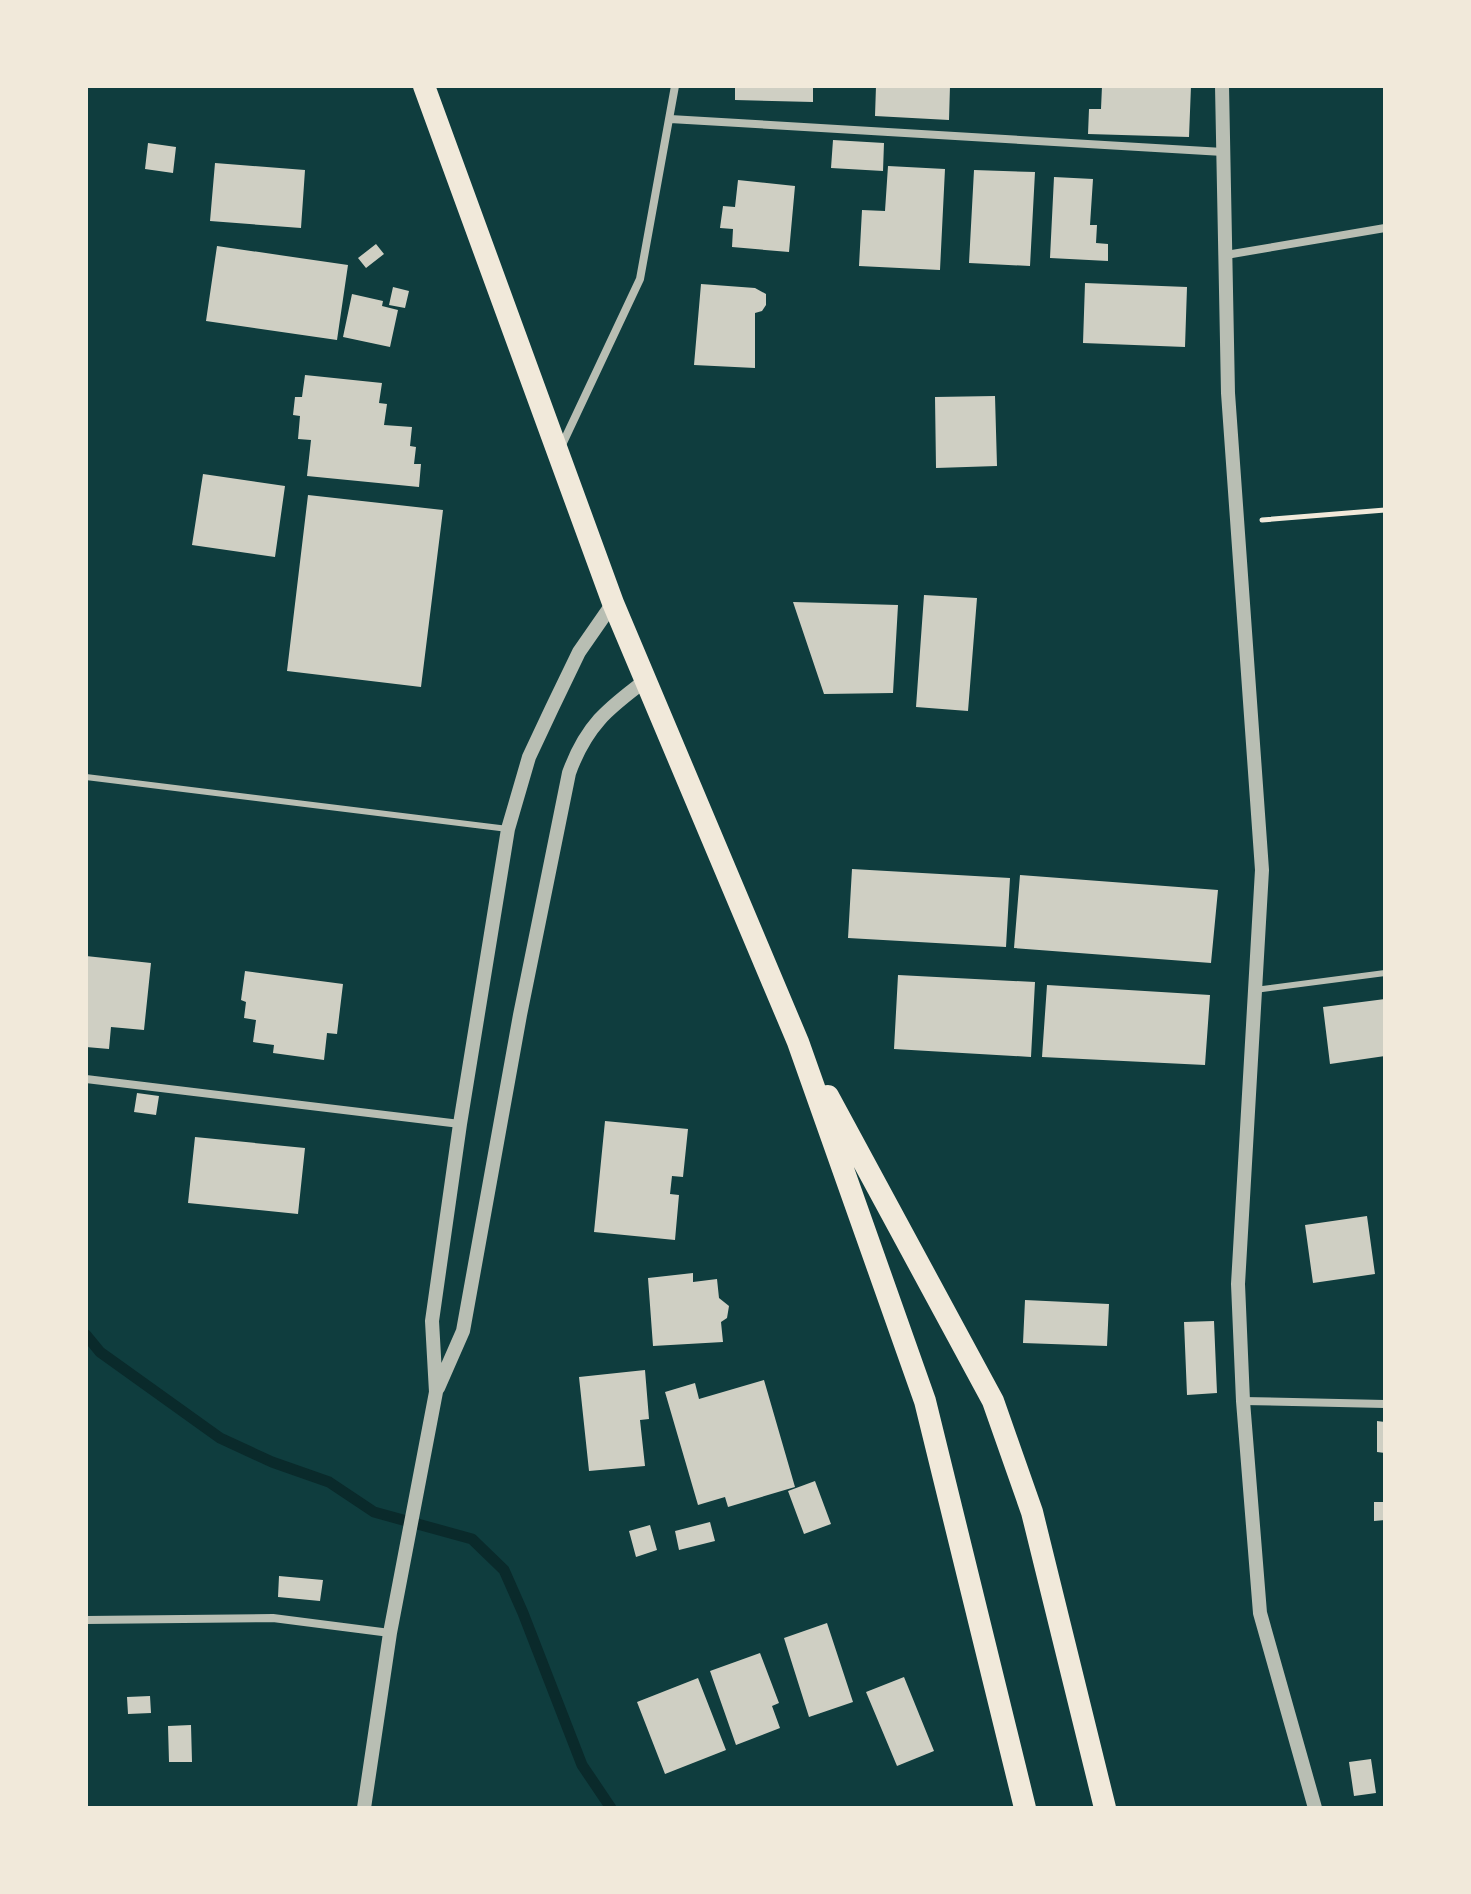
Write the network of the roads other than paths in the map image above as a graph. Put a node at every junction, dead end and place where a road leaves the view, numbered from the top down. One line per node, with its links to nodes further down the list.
1 (424, 86): 8 (highway)
2 (675, 86): 4 (street)
3 (1222, 86): 5 (street)
4 (670, 119): 5 (street); 8 (street)
5 (1223, 152): 7 (street)
6 (1385, 228): 7 (street)
7 (1226, 255): 14 (street)
8 (560, 451): 9 (highway)
9 (613, 603): 10 (highway); 12 (street)
10 (646, 680): 15 (highway); 18 (street)
11 (86, 777): 12 (lane)
12 (508, 829): 17 (street)
13 (1385, 973): 14 (lane)
14 (1255, 990): 19 (street)
15 (798, 1042): 24 (highway); 25 (highway)
16 (86, 1079): 17 (street)
17 (460, 1124): 18 (street)
18 (436, 1392): 22 (street)
19 (1243, 1401): 20 (street); 26 (street)
20 (1385, 1404)
21 (86, 1620): 22 (street)
22 (390, 1633): 23 (street)
23 (364, 1808)
24 (1025, 1808)
25 (1105, 1808)
26 (1315, 1808)

